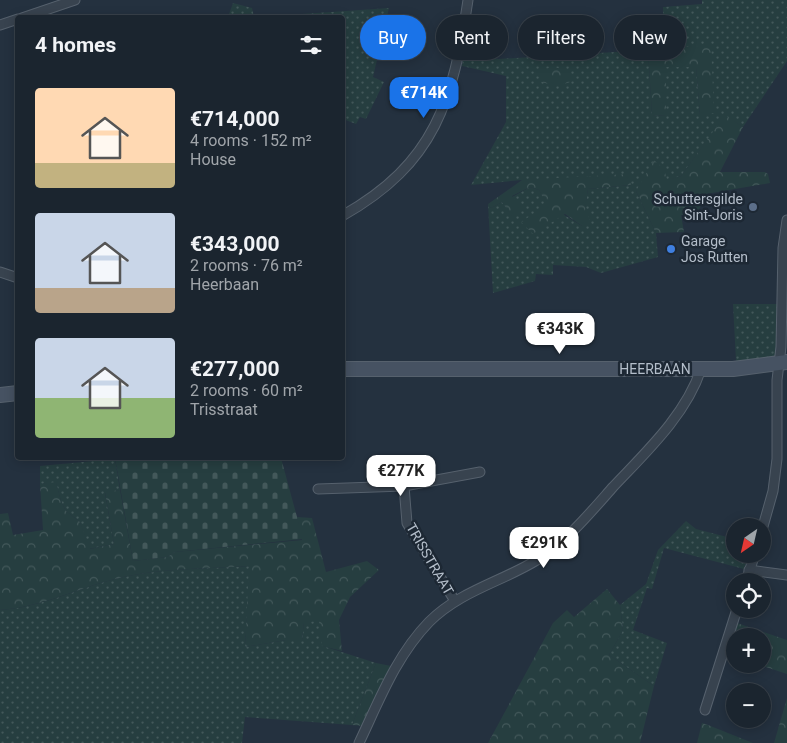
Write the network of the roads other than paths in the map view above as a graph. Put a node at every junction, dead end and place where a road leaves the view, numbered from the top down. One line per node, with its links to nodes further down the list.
1 (75, 0): 3 (street)
2 (468, 0): 6 (street)
3 (31, 15)
4 (15, 20): 5 (street)
5 (0, 25)
6 (345, 214)
7 (787, 220): 10 (street)
8 (0, 272): 9 (street)
9 (15, 277)
10 (783, 363): 12 (street, HEERBAAN); 18 (street)
11 (345, 369): 12 (street, HEERBAAN)
12 (701, 369): 23 (street)
13 (15, 393): 14 (street)
14 (0, 395)
15 (480, 472): 16 (street)
16 (404, 486): 17 (street); 23 (street, TRISSTRAAT)
17 (318, 489)
18 (765, 518)
19 (752, 563): 20 (street)
20 (749, 570): 21 (street); 22 (street)
21 (748, 573)
22 (787, 575)
23 (455, 601): 26 (street)
24 (734, 618): 25 (street)
25 (705, 710)
26 (359, 743)

